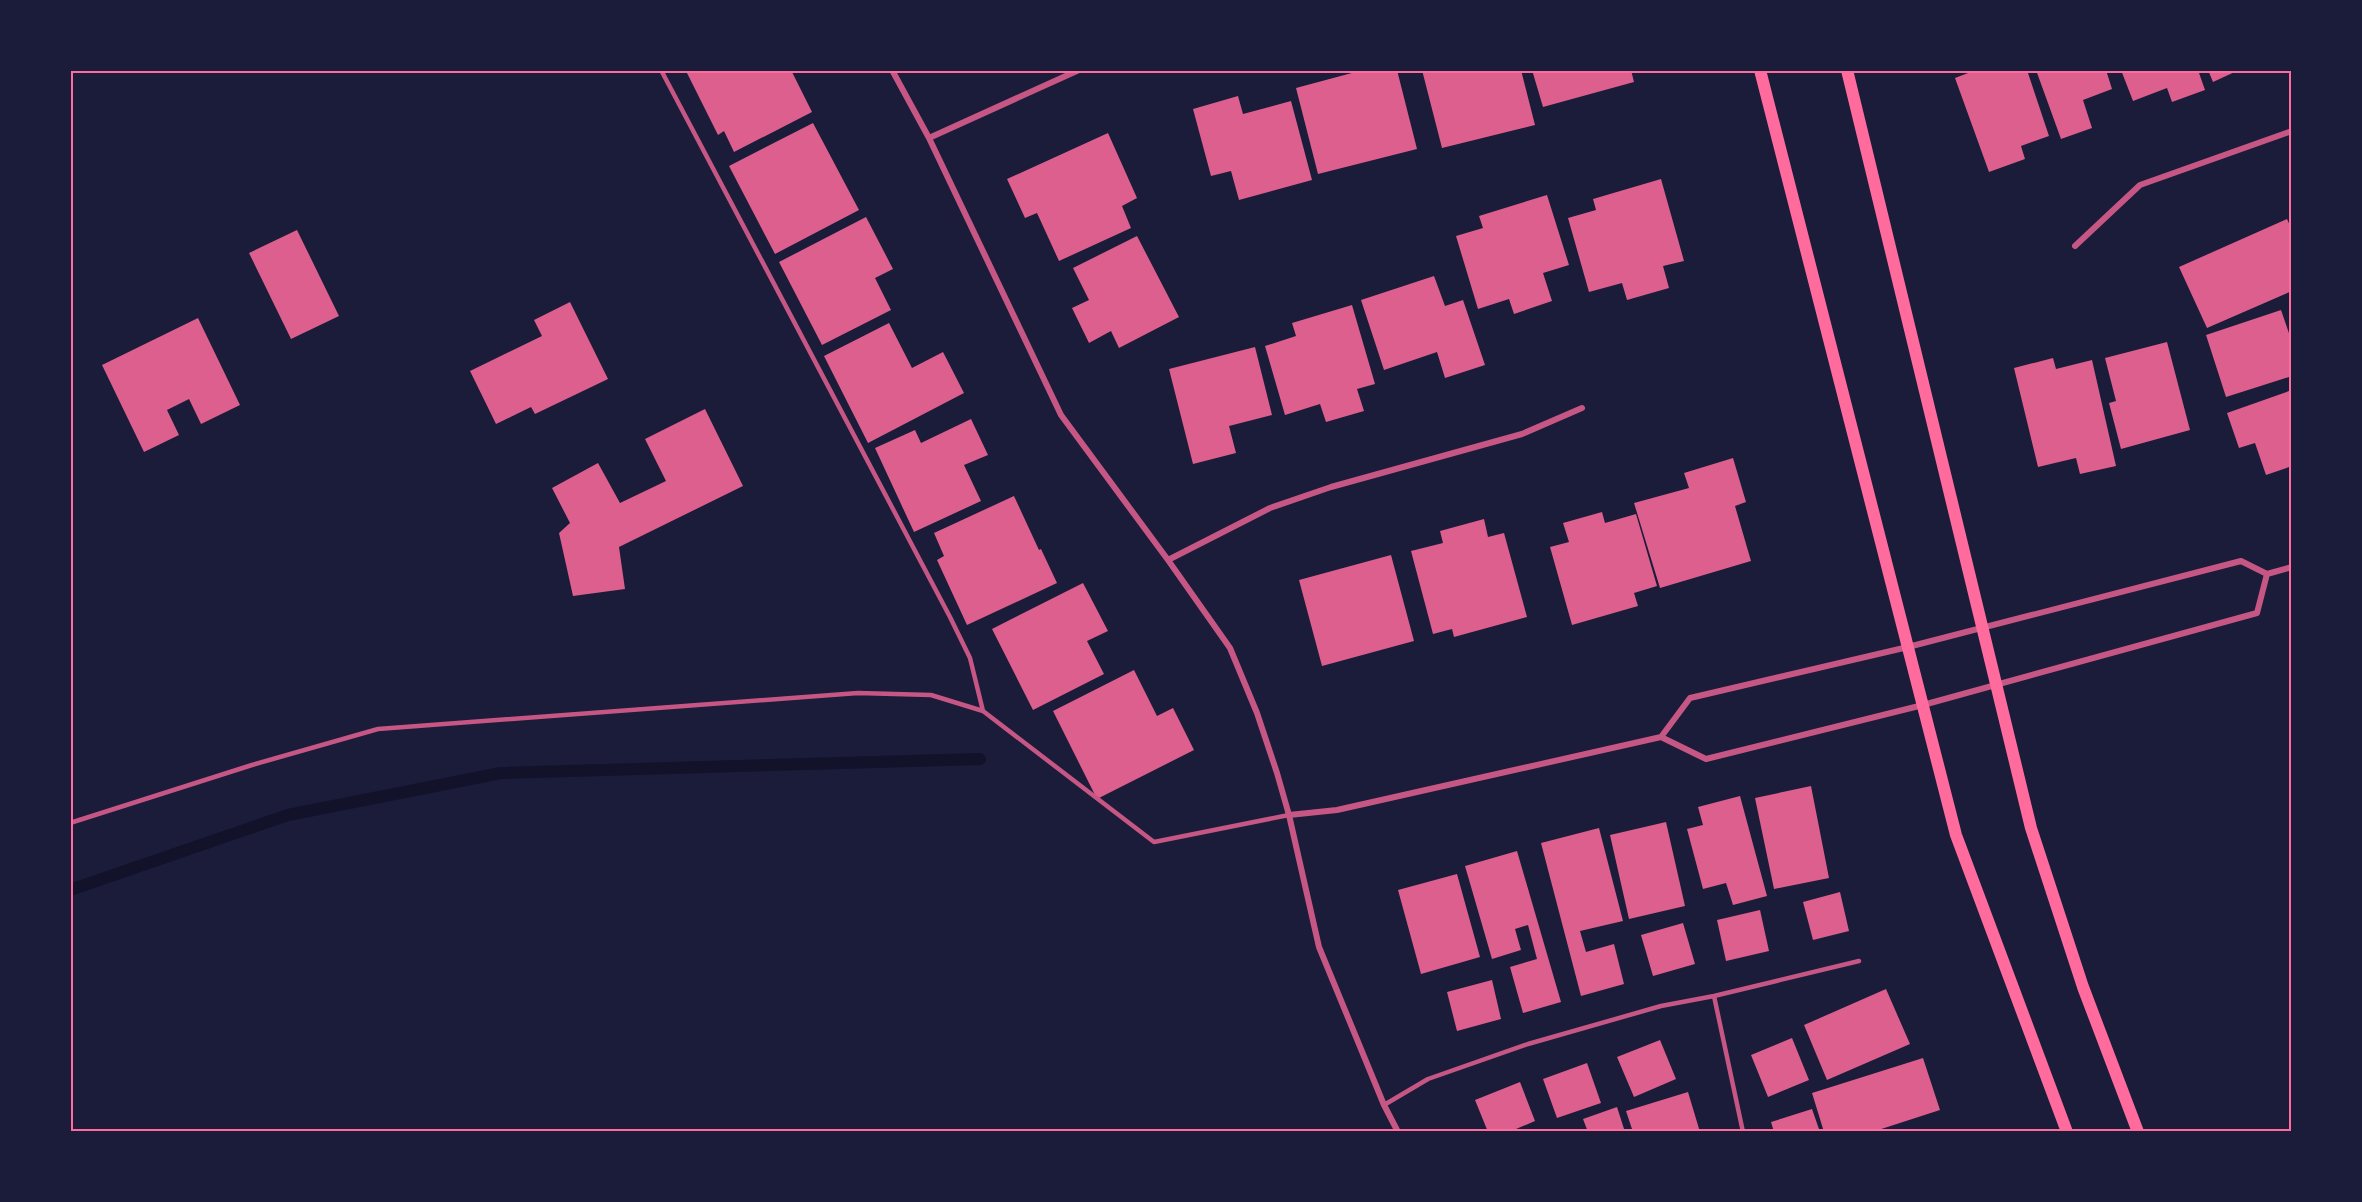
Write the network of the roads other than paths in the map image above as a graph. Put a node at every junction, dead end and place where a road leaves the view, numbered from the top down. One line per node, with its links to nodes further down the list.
1 (661, 70): 17 (lane)
2 (892, 70): 7 (street)
3 (1078, 70): 7 (street)
4 (1760, 70): 14 (main road)
5 (1847, 70): 13 (main road)
6 (2292, 131): 8 (street)
7 (928, 138): 10 (street)
8 (2074, 246)
9 (1582, 408): 10 (street)
10 (1168, 560): 19 (street)
11 (2292, 567): 12 (street)
12 (2267, 574): 13 (street); 15 (street)
13 (1982, 628): 14 (street); 15 (main road)
14 (1908, 647): 16 (main road); 18 (street)
15 (1997, 684): 16 (street); 27 (main road)
16 (1923, 705): 18 (street); 26 (main road)
17 (983, 711): 19 (lane); 20 (lane)
18 (1661, 736): 19 (street)
19 (1289, 815): 23 (street)
20 (70, 823)
21 (1859, 962): 22 (lane)
22 (1714, 996): 23 (lane); 25 (lane)
23 (1384, 1105): 24 (street)
24 (1398, 1131)
25 (1743, 1131)
26 (2067, 1131)
27 (2138, 1131)

